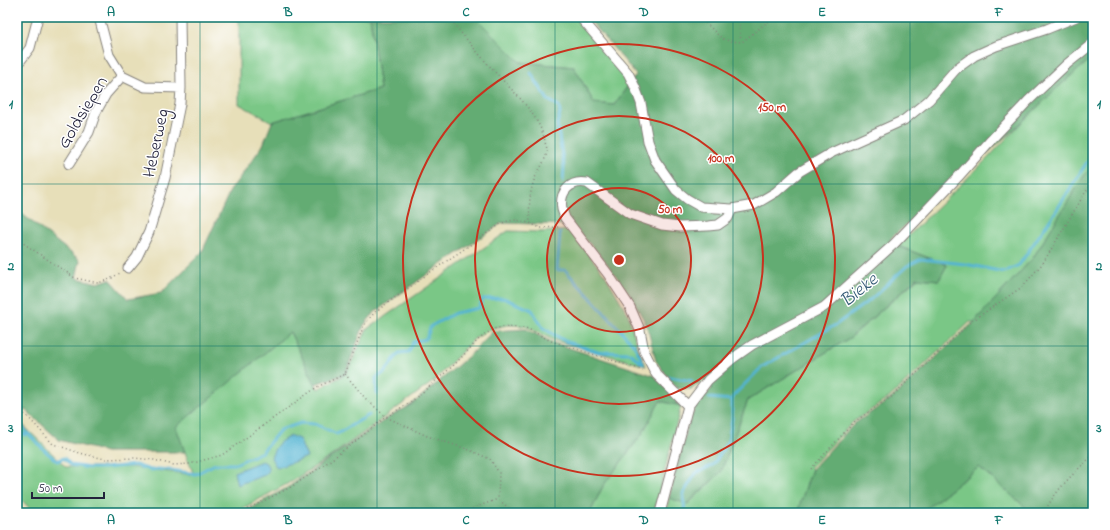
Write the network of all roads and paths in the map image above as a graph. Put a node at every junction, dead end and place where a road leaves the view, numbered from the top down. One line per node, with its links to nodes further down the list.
1 (38, 17): 12 (street)
2 (99, 17): 13 (street, Goldsiepen)
3 (180, 17): 14 (street, Heberweg)
4 (449, 17): 18 (path)
5 (580, 17): 17 (street)
6 (700, 17): 10 (path)
7 (738, 17): 10 (path)
8 (774, 17): 10 (path)
9 (1076, 17): 17 (street)
10 (742, 42)
11 (1093, 43): 24 (street)
12 (17, 65)
13 (122, 76): 14 (street, Goldsiepen); 15 (street, Goldsiepen)
14 (181, 88): 21 (street, Heberweg)
15 (69, 164)
16 (1093, 183): 28 (path)
17 (732, 209): 19 (street)
18 (530, 224): 19 (path); 22 (path)
19 (571, 227): 23 (street)
20 (17, 239): 21 (path)
21 (128, 268)
22 (345, 374): 25 (path); 26 (path)
23 (656, 374): 24 (street); 26 (path)
24 (688, 406): 35 (street)
25 (17, 412)
26 (386, 417): 29 (path); 32 (path)
27 (1093, 455): 36 (path)
28 (810, 469)
29 (498, 499): 33 (path); 34 (path)
30 (17, 511): 31 (path)
31 (24, 513)
32 (240, 513)
33 (461, 513)
34 (512, 513)
35 (660, 513)
36 (1044, 513)

